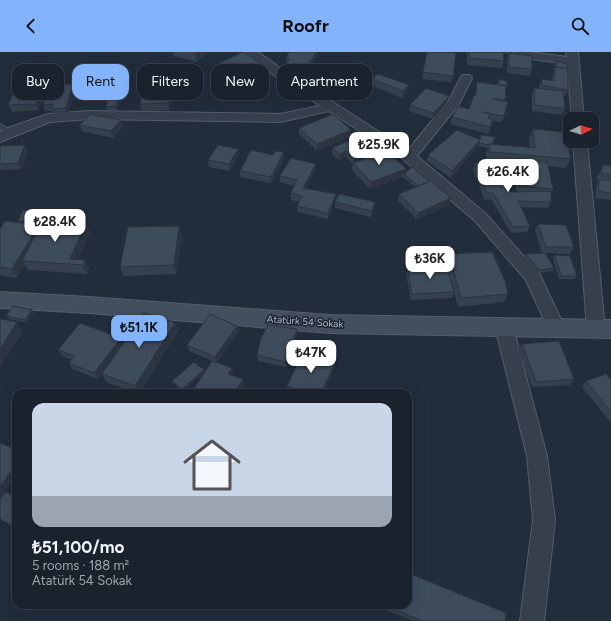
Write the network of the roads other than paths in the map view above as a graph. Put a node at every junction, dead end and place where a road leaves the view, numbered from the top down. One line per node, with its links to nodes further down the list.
1 (251, 52): 5 (street)
2 (519, 54): 3 (street)
3 (573, 56): 6 (street)
4 (466, 78): 9 (street)
5 (332, 107): 7 (street); 9 (street)
6 (577, 112)
7 (3, 132)
8 (581, 148): 13 (street)
9 (409, 157): 12 (street)
10 (0, 300): 11 (street, Atatürk 54 Sokak)
11 (504, 327): 12 (street, Atatürk 54 Sokak); 14 (street)
12 (556, 328): 13 (street, Atatürk 54 Sokak)
13 (604, 329)
14 (532, 621)

